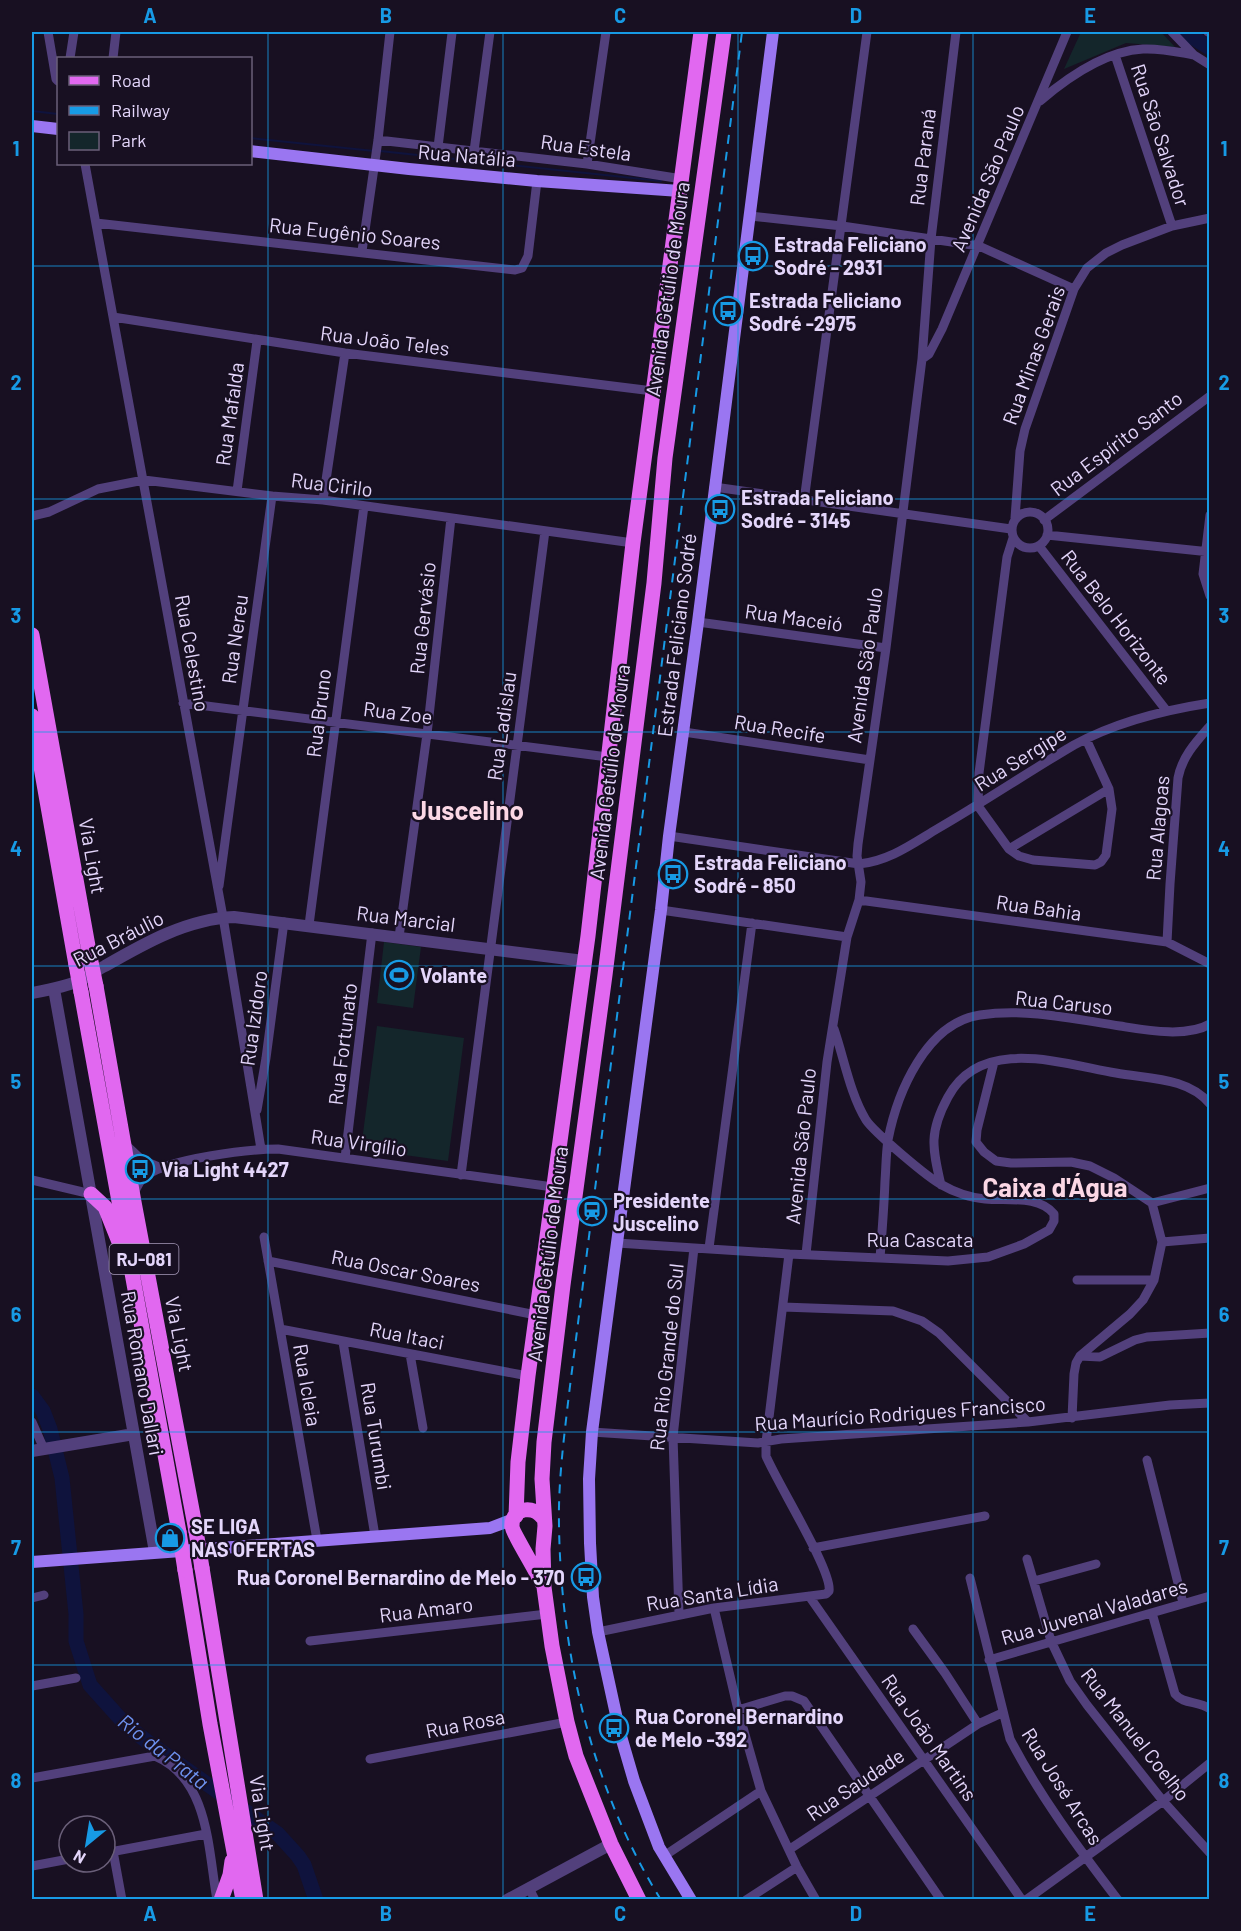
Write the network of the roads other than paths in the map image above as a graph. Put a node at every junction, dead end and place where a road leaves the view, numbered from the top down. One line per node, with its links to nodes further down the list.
1 (48, 32): 20 (street)
2 (74, 32): 17 (street)
3 (116, 32): 18 (street)
4 (390, 32): 24 (street)
5 (490, 32): 27 (street)
6 (606, 32): 29 (street)
7 (701, 32): 32 (main road, Avenida Getúlio de Moura)
8 (724, 32): 42 (main road, Avenida Getúlio de Moura)
9 (773, 32): 33 (main road, Estrada Feliciano Sodré)
10 (867, 32): 36 (street)
11 (956, 32): 38 (street, Rua Paraná)
12 (1068, 32): 21 (street, Avenida São Paulo)
13 (1172, 32): 16 (street)
14 (452, 33): 25 (street)
15 (1115, 55): 16 (street, Avenida São Paulo); 21 (street, Avenida São Paulo); 37 (street, Rua São Salvador)
16 (1194, 55): 19 (street)
17 (70, 57)
18 (113, 57)
19 (1209, 65)
20 (57, 80)
21 (1038, 103): 39 (street, Avenida São Paulo)
22 (32, 126): 23 (main road)
23 (57, 129)
24 (378, 142): 25 (street, Rua Estela); 28 (street)
25 (438, 147): 27 (street, Rua Estela)
26 (252, 151): 28 (main road, Rua Natália)
27 (474, 151): 29 (street, Rua Estela)
28 (374, 162): 31 (main road, Rua Natália); 40 (street)
29 (587, 164): 32 (street, Rua Estela)
30 (85, 165): 35 (street, Rua Celestino)
31 (537, 181): 32 (main road, Rua Natália); 40 (street, Rua Eugênio Soares)
32 (681, 185): 41 (main road, Avenida Getúlio de Moura)
33 (750, 216): 36 (street); 51 (main road, Estrada Feliciano Sodré)
34 (1209, 218): 37 (street, Rua Minas Gerais)
35 (96, 223): 40 (street, Rua Eugênio Soares); 44 (street, Rua Celestino)
36 (842, 226): 38 (street); 55 (street)
37 (1172, 226): 43 (street, Rua Minas Gerais)
38 (930, 238): 39 (street); 47 (street, Rua Paraná)
39 (979, 246): 43 (street); 47 (street, Avenida São Paulo)
40 (362, 251)
41 (671, 258): 42 (main road); 48 (main road, Avenida Getúlio de Moura)
42 (692, 261): 69 (main road, Avenida Getúlio de Moura)
43 (1074, 289): 61 (street, Rua Minas Gerais)
44 (113, 317): 45 (street, Rua João Teles); 50 (street, Rua Celestino)
45 (257, 341): 46 (street, Rua João Teles); 52 (street, Rua Mafalda)
46 (345, 353): 48 (street, Rua João Teles); 54 (street)
47 (922, 359): 57 (street, Avenida São Paulo)
48 (654, 391): 66 (main road, Avenida Getúlio de Moura)
49 (1209, 396): 62 (street, Rua Espírito Santo)
50 (144, 480): 52 (street, Rua Cirilo); 59 (street, Rua Cirilo); 76 (street, Rua Celestino)
51 (714, 487): 55 (street); 71 (main road, Estrada Feliciano Sodré)
52 (237, 491): 53 (street, Rua Cirilo)
53 (272, 496): 54 (street, Rua Cirilo); 79 (street, Rua Nereu)
54 (323, 500): 56 (street, Rua Cirilo)
55 (804, 501): 57 (street)
56 (364, 506): 60 (street, Rua Cirilo); 81 (street, Rua Bruno)
57 (902, 514): 64 (street); 74 (street, Avenida São Paulo)
58 (1209, 515): 68 (street)
59 (32, 516)
60 (451, 518): 63 (street, Rua Cirilo); 84 (street, Rua Gervásio)
61 (1016, 519): 62 (street); 64 (street)
62 (1044, 519): 65 (street)
63 (545, 531): 66 (street, Rua Cirilo); 86 (street, Rua Ladislau)
64 (1012, 534): 67 (street); 90 (street)
65 (1047, 535): 67 (street); 68 (street)
66 (633, 543): 69 (main road); 73 (main road, Avenida Getúlio de Moura)
67 (1039, 546): 78 (street, Rua Belo Horizonte)
68 (1207, 552): 70 (street)
69 (654, 583): 75 (main road, Avenida Getúlio de Moura)
70 (1209, 596)
71 (698, 622): 74 (street, Rua Maceió); 83 (main road, Estrada Feliciano Sodré)
72 (32, 635): 109 (main road, Via Light / RJ-081, bridge)
73 (622, 640): 75 (main road); 87 (main road, Avenida Getúlio de Moura)
74 (886, 648): 88 (street, Avenida São Paulo)
75 (641, 673): 165 (main road, Avenida Getúlio de Moura)
76 (183, 703): 79 (street, Rua Zoe); 94 (street, Rua Celestino)
77 (1209, 703): 78 (street, Rua Sergipe)
78 (1166, 710): 85 (street, Rua Sergipe)
79 (243, 711): 81 (street, Rua Zoe); 94 (street, Rua Nereu)
80 (32, 716): 109 (main road, Via Light / RJ-081, bridge)
81 (335, 722): 84 (street, Rua Zoe); 100 (street, Rua Bruno)
82 (1209, 726): 104 (street, Rua Alagoas)
83 (684, 732): 88 (street, Rua Recife); 91 (main road, Estrada Feliciano Sodré)
84 (427, 734): 86 (street, Rua Zoe); 102 (street, Rua Gervásio)
85 (1086, 739): 89 (street); 90 (street, Rua Sergipe)
86 (517, 746): 87 (street, Rua Zoe); 105 (street, Rua Ladislau)
87 (608, 757): 106 (main road, Avenida Getúlio de Moura)
88 (870, 760): 93 (street, Avenida São Paulo)
89 (1109, 789): 92 (street); 92 (street)
90 (978, 806): 92 (street); 93 (street, Rua Sergipe)
91 (669, 836): 93 (street); 96 (main road, Estrada Feliciano Sodré)
92 (1009, 849)
93 (859, 864): 95 (street, Avenida São Paulo)
94 (218, 893): 97 (street, Rua Celestino)
95 (860, 900): 103 (street, Avenida São Paulo); 104 (street, Rua Bahia)
96 (662, 910): 99 (street); 134 (main road, Estrada Feliciano Sodré)
97 (223, 917): 98 (street, Rua Marcial); 108 (street, Rua Bráulio); 114 (street, Rua Celestino)
98 (284, 922): 100 (street, Rua Marcial); 113 (street, Rua Izidoro)
99 (753, 923): 103 (street); 136 (street, Rua Rio Grande do Sul)
100 (309, 925): 101 (street, Rua Marcial)
101 (372, 933): 102 (street, Rua Marcial); 121 (street, Rua Fortunato)
102 (399, 937): 105 (street, Rua Marcial)
103 (847, 937): 111 (street, Avenida São Paulo)
104 (1167, 942): 107 (street, Rua Bahia)
105 (489, 948): 106 (street, Rua Marcial); 123 (street, Rua Ladislau)
106 (584, 961): 126 (main road, Avenida Getúlio de Moura)
107 (1209, 964)
108 (54, 989): 110 (street, Rua Bráulio); 128 (street, Rua Romano Dallari)
109 (88, 989): 119 (main road, Via Light / RJ-081); 141 (main road, Via Light / RJ-081)
110 (32, 993)
111 (834, 1027): 118 (street, Rua Cascata); 138 (street, Avenida São Paulo)
112 (1208, 1028): 118 (street, Rua Caruso)
113 (266, 1058): 114 (street); 117 (street, Rua Izidoro)
114 (246, 1060): 117 (street, Rua Celestino)
115 (994, 1062): 116 (street); 125 (street); 130 (street)
116 (1209, 1104)
117 (256, 1119): 120 (street, Rua Celestino)
118 (888, 1141): 125 (street, Rua Cascata); 139 (street, Rua Caruso)
119 (124, 1143): 122 (street); 129 (main road, Via Light / RJ-081)
120 (261, 1149): 121 (street, Rua Virgílio); 122 (street, Rua Virgílio)
121 (345, 1158): 123 (street, Rua Virgílio)
122 (161, 1167): 129 (street, Rua Virgílio)
123 (461, 1175): 126 (street, Rua Virgílio)
124 (32, 1180): 128 (street)
125 (941, 1185): 139 (street, Rua Cascata)
126 (553, 1187): 145 (main road, Avenida Getúlio de Moura)
127 (1209, 1188): 130 (street)
128 (91, 1194): 141 (main road); 158 (street, Rua Romano Dallari)
129 (133, 1196): 207 (main road, Via Light / RJ-081, bridge)
130 (1152, 1203): 133 (street)
131 (264, 1237): 140 (street, Rua Icleia)
132 (1209, 1238): 133 (street)
133 (1162, 1242): 143 (street)
134 (617, 1243): 135 (street, Rua Cascata); 157 (main road, Estrada Feliciano Sodré)
135 (694, 1248): 136 (street, Rua Cascata); 159 (street, Rua Rio Grande do Sul)
136 (709, 1248): 137 (street, Rua Cascata)
137 (789, 1254): 138 (street, Rua Cascata); 144 (street)
138 (806, 1254): 139 (street, Rua Cascata)
139 (880, 1258)
140 (268, 1261): 145 (street, Rua Oscar Soares); 146 (street, Rua Icleia)
141 (132, 1275): 207 (main road, Via Light / RJ-081, bridge)
142 (1077, 1280): 143 (street)
143 (1154, 1280): 150 (street)
144 (783, 1307): 155 (street); 160 (street)
145 (536, 1315): 151 (main road, Avenida Getúlio de Moura)
146 (280, 1329): 148 (street, Rua Itaci); 169 (street, Rua Icleia)
147 (1209, 1333): 150 (street)
148 (344, 1342): 149 (street, Rua Itaci); 167 (street, Rua Turumbi)
149 (410, 1354): 151 (street, Rua Itaci); 156 (street)
150 (1080, 1356): 153 (street)
151 (528, 1377): 164 (main road, Avenida Getúlio de Moura)
152 (1209, 1403): 153 (street, Rua Maurício Rodrigues Francisco)
153 (1072, 1418): 155 (street, Rua Maurício Rodrigues Francisco)
154 (32, 1422): 161 (street)
155 (1028, 1422): 160 (street, Rua Maurício Rodrigues Francisco)
156 (423, 1428)
157 (592, 1432): 159 (street, Rua Maurício Rodrigues Francisco); 188 (main road, Estrada Feliciano Sodré)
158 (134, 1434): 161 (street); 171 (street, Rua Romano Dallari)
159 (673, 1437): 160 (street, Rua Maurício Rodrigues Francisco); 186 (street, Rua Rio Grande do Sul)
160 (766, 1442): 170 (street)
161 (42, 1450)
162 (1147, 1460): 182 (street)
163 (985, 1516): 170 (street)
164 (514, 1517): 165 (main road); 166 (main road); 168 (main road)
165 (543, 1526): 168 (main road); 177 (main road, Avenida Getúlio de Moura)
166 (490, 1528): 167 (main road); 168 (main road)
167 (375, 1536): 169 (main road)
168 (517, 1537): 177 (main road, Avenida Getúlio de Moura)
169 (317, 1540): 171 (main road)
170 (813, 1548): 179 (street, Rua Santa Lídia)
171 (155, 1552): 173 (main road)
172 (1027, 1559): 176 (street, Rua Manuel Coelho)
173 (32, 1562)
174 (1096, 1564): 176 (street)
175 (970, 1578): 191 (street, Rua José Arcas)
176 (1034, 1581): 190 (street, Rua Manuel Coelho)
177 (544, 1587): 185 (main road, Avenida Getúlio de Moura)
178 (44, 1595): 181 (street)
179 (809, 1596): 183 (street, Rua Santa Lídia); 200 (street, Rua João Martins)
180 (1209, 1596): 182 (street, Rua Juvenal Valadares)
181 (32, 1598)
182 (1183, 1603): 184 (street, Rua Juvenal Valadares)
183 (714, 1608): 186 (street, Rua Santa Lídia); 195 (street)
184 (1152, 1613): 190 (street, Rua Juvenal Valadares); 194 (street)
185 (547, 1614): 189 (street, Rua Amaro); 197 (main road, Avenida Getúlio de Moura)
186 (679, 1614): 188 (street, Rua Santa Lídia)
187 (913, 1629): 198 (street)
188 (598, 1632): 212 (main road, Estrada Feliciano Sodré)
189 (310, 1641)
190 (1052, 1641): 191 (street, Rua Juvenal Valadares); 205 (street, Rua Manuel Coelho)
191 (989, 1660): 196 (street, Rua José Arcas)
192 (76, 1678): 193 (street)
193 (32, 1686)
194 (1209, 1709)
195 (738, 1710): 203 (street); 204 (street)
196 (1002, 1713): 198 (street, Rua Saudade); 213 (street, Rua José Arcas)
197 (567, 1722): 199 (street, Rua Rosa); 208 (main road, Avenida Getúlio de Moura)
198 (978, 1724): 200 (street, Rua Saudade)
199 (370, 1759)
200 (924, 1759): 204 (street, Rua Saudade); 229 (street, Rua João Martins)
201 (1209, 1763): 205 (street)
202 (32, 1778): 206 (street)
203 (761, 1791): 209 (street); 212 (street)
204 (870, 1797): 209 (street, Rua Saudade); 228 (street)
205 (1163, 1801): 211 (street, Rua Manuel Coelho); 213 (street)
206 (206, 1834): 210 (street); 220 (street)
207 (235, 1838): 220 (main road); 221 (main road, Via Light / RJ-081); 222 (main road, Via Light / RJ-081)
208 (611, 1844): 218 (street); 224 (main road, Avenida Getúlio de Moura)
209 (790, 1849): 216 (street)
210 (117, 1851)
211 (1209, 1853)
212 (664, 1856): 225 (main road, Estrada Feliciano Sodré)
213 (1086, 1858): 230 (street); 231 (street, Rua José Arcas)
214 (57, 1861): 215 (street)
215 (32, 1866)
216 (797, 1867): 226 (street); 227 (street)
217 (115, 1874): 219 (street)
218 (532, 1894): 223 (street)
219 (122, 1899)
220 (219, 1899)
221 (243, 1899)
222 (256, 1899)
223 (507, 1899)
224 (639, 1899)
225 (691, 1899)
226 (746, 1899)
227 (816, 1899)
228 (941, 1899)
229 (1022, 1899)
230 (1026, 1899)
231 (1118, 1899)

